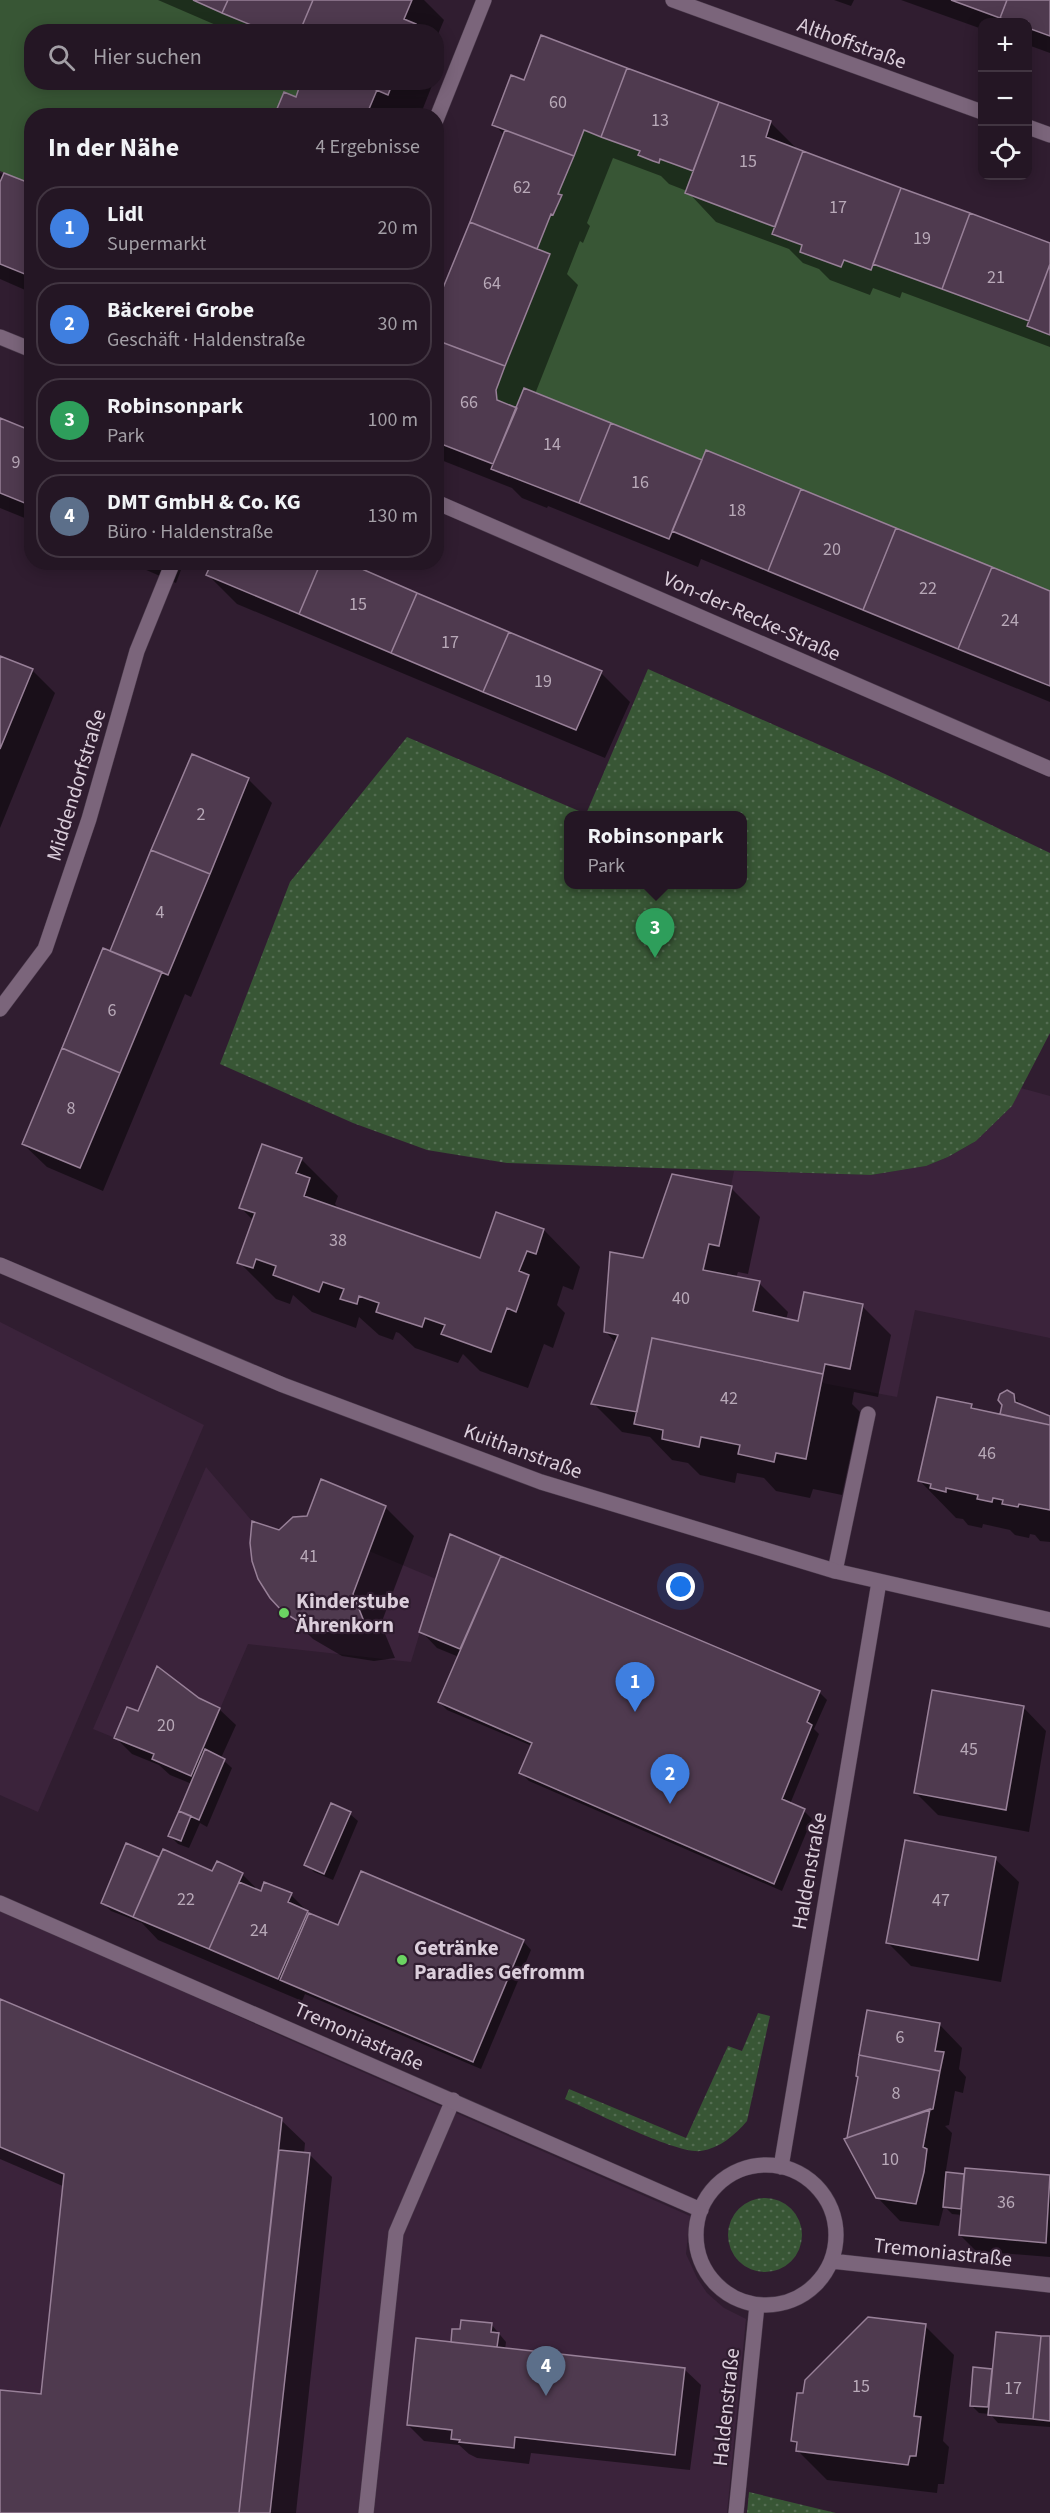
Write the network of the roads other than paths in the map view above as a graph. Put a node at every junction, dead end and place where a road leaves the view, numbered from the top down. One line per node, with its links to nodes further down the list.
1 (484, 0): 3 (street)
2 (674, 0): 4 (street, Althoffstraße)
3 (441, 108)
4 (978, 111)
5 (1032, 128): 6 (street)
6 (1050, 135)
7 (0, 337): 8 (street)
8 (24, 347)
9 (444, 505): 11 (street, Von-der-Recke-Straße)
10 (170, 570): 12 (street, Middendorfstraße)
11 (1050, 768)
12 (0, 1010)
13 (0, 1264): 15 (street, Kuithanstraße)
14 (868, 1414): 15 (street)
15 (835, 1571): 16 (street, Kuithanstraße)
16 (879, 1582): 17 (street, Kuithanstraße); 20 (street, Haldenstraße)
17 (1050, 1620)
18 (0, 1903): 19 (street, Tremoniastraße)
19 (453, 2100): 21 (street, Tremoniastraße); 25 (street)
20 (781, 2167): 21 (street); 22 (street)
21 (701, 2210): 24 (street)
22 (831, 2261): 23 (street, Tremoniastraße); 24 (street)
23 (1050, 2284)
24 (757, 2305): 26 (street, Haldenstraße)
25 (366, 2513)
26 (736, 2513)

